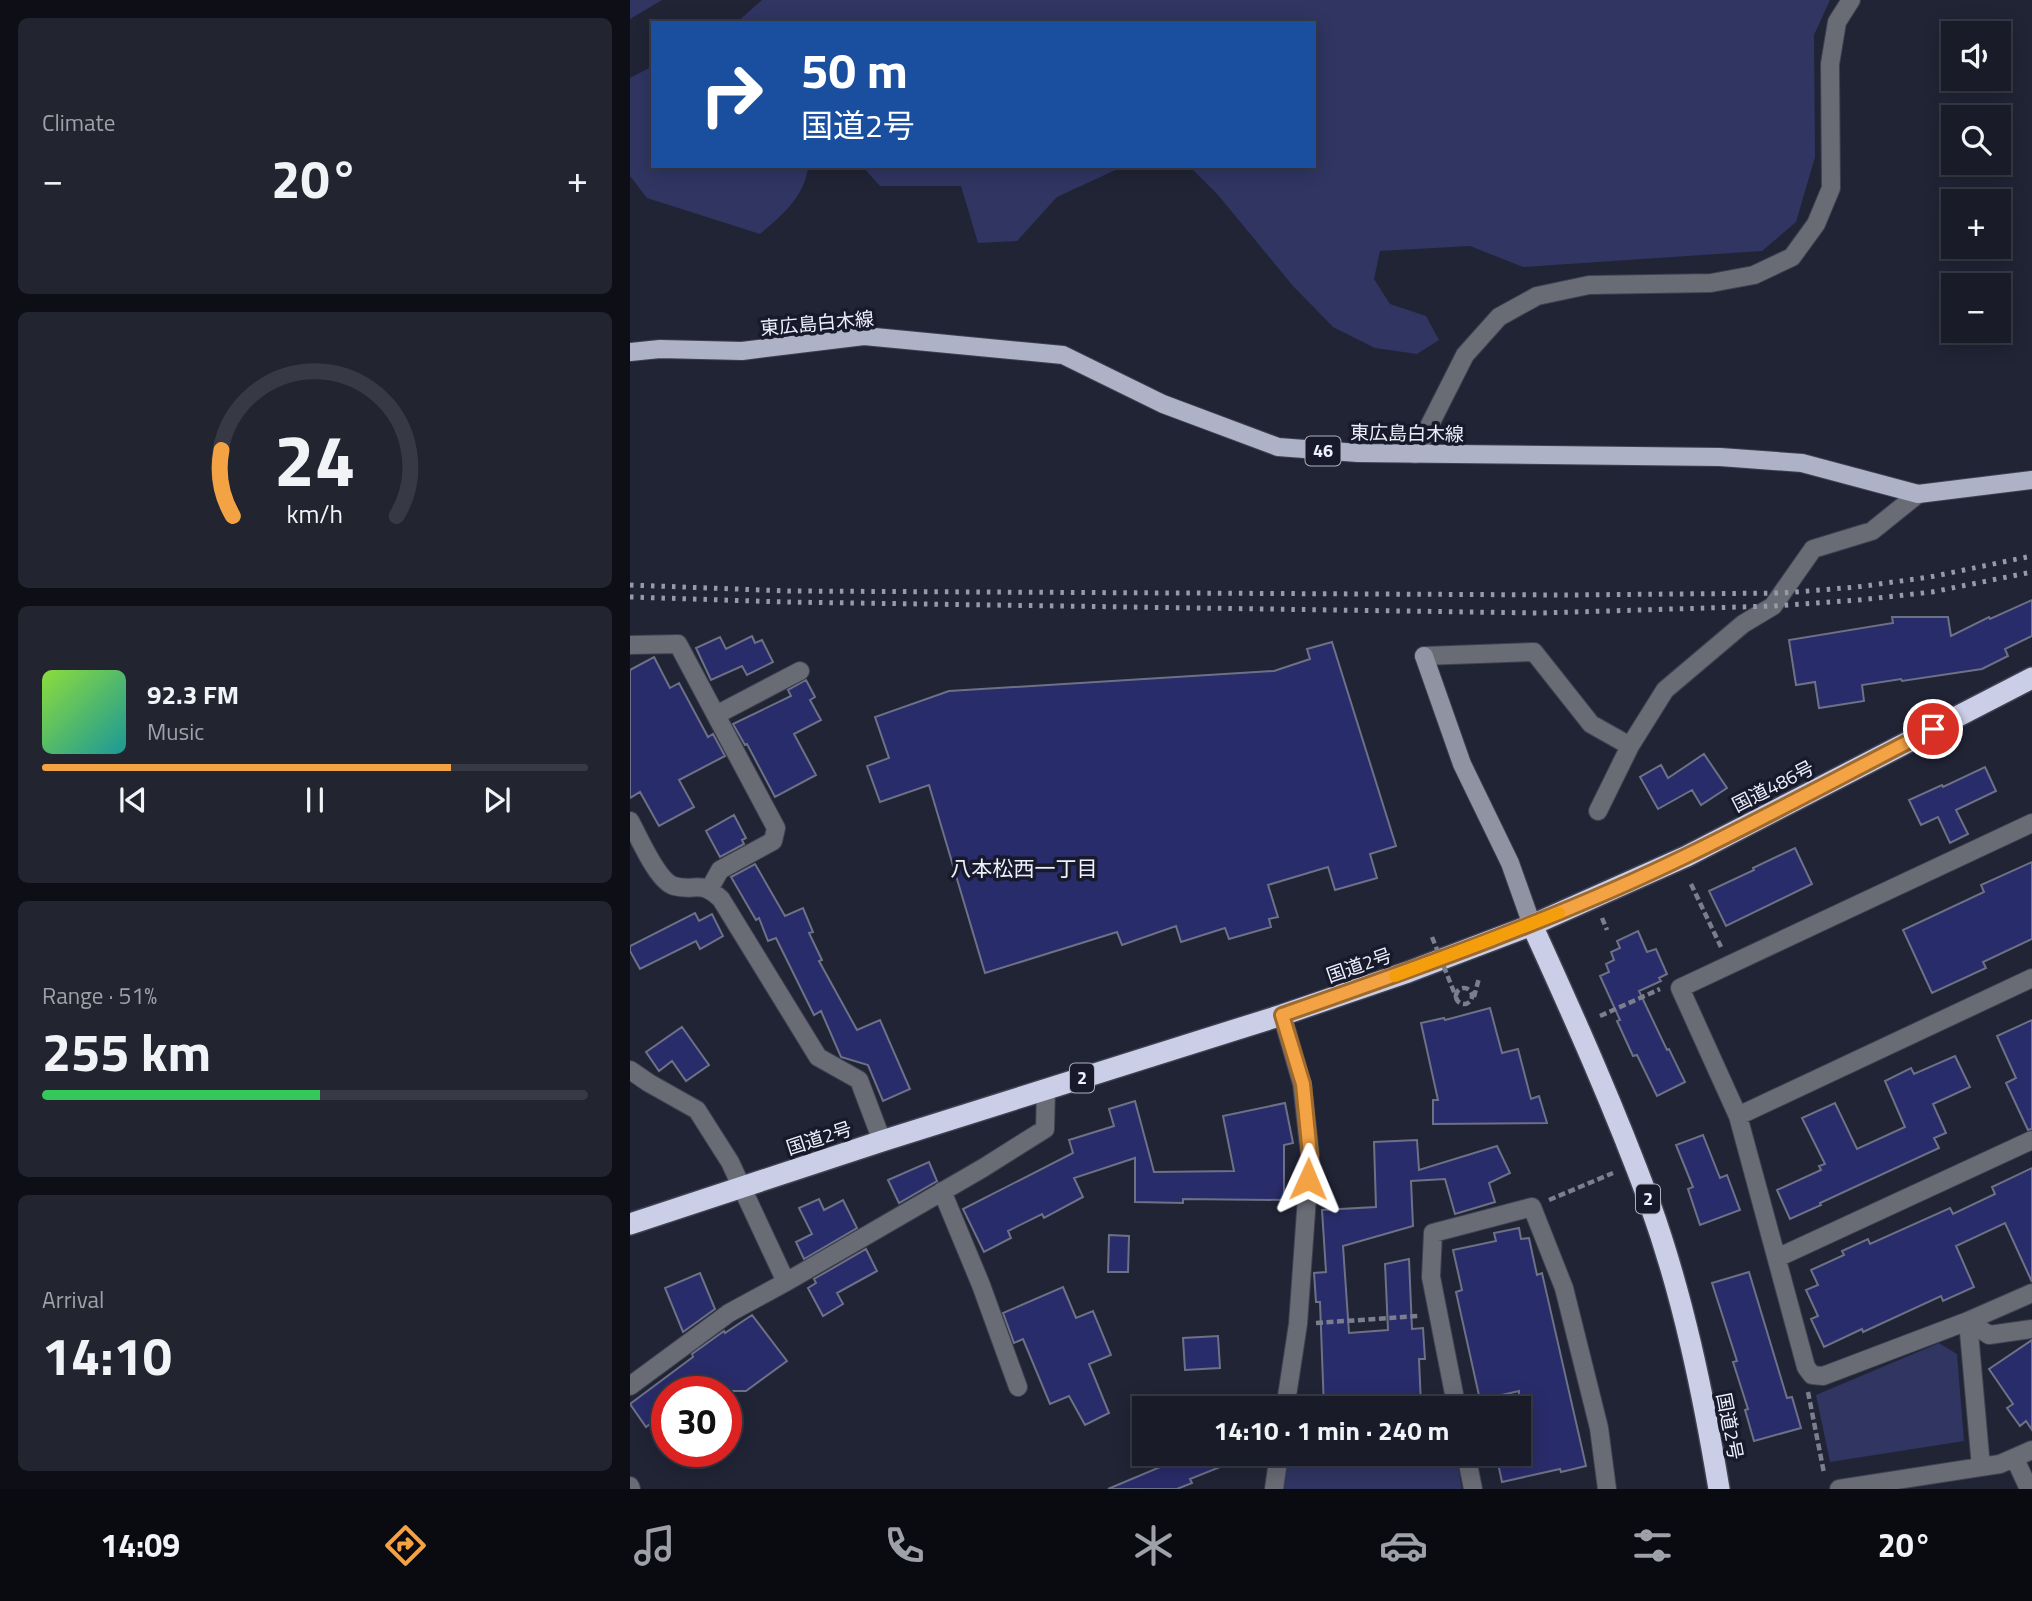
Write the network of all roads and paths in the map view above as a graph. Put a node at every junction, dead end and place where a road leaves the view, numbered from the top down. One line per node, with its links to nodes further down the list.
1 (1851, 0): 3 (street)
2 (630, 352): 3 (main road, 東広島白木線 / 46)
3 (1415, 454): 5 (main road, 東広島白木線 / 46)
4 (2032, 480): 5 (main road, 東広島白木線 / 46)
5 (1918, 494): 10 (street)
6 (630, 645): 9 (street)
7 (800, 671): 9 (street)
8 (2032, 678): 16 (highway, 国道486号)
9 (716, 715): 15 (street)
10 (1630, 746): 11 (street); 16 (street)
11 (1598, 811)
12 (630, 821): 15 (street)
13 (2032, 823): 18 (street)
14 (1691, 884): 18 (path)
15 (710, 888): 30 (street)
16 (1531, 925): 24 (highway, 国道2号 / 2); 58 (highway, 国道2号 / 2)
17 (1432, 937): 22 (path, bridge)
18 (1729, 965): 21 (street)
19 (1479, 978): 23 (path)
20 (2032, 978): 28 (street)
21 (1680, 988): 25 (path); 28 (street)
22 (1456, 998): 23 (path); 23 (path)
23 (1466, 1004)
24 (1282, 1015): 27 (highway, 国道2号 / 2); 41 (street)
25 (1600, 1016)
26 (630, 1070): 32 (street)
27 (1046, 1089): 30 (highway, 国道2号 / 2); 33 (street)
28 (1738, 1116): 36 (street)
29 (2032, 1140): 36 (street)
30 (882, 1141): 32 (highway, 国道2号 / 2)
31 (1614, 1172): 34 (path)
32 (743, 1187): 35 (highway, 国道2号 / 2); 37 (street)
33 (942, 1191): 37 (street); 45 (street)
34 (1532, 1207): 39 (street); 57 (street)
35 (630, 1224)
36 (1776, 1258): 43 (street)
37 (786, 1282): 44 (street)
38 (2032, 1293): 40 (street)
39 (1438, 1315): 41 (path); 47 (street)
40 (1968, 1321): 42 (street); 43 (street); 52 (street)
41 (1298, 1324): 46 (street)
42 (2032, 1329)
43 (1812, 1375): 53 (path)
44 (630, 1385)
45 (1018, 1387)
46 (1287, 1396)
47 (1454, 1396)
48 (2032, 1450): 49 (street)
49 (2015, 1459): 52 (street); 60 (street)
50 (1277, 1466): 55 (street)
51 (1468, 1466): 56 (street)
52 (1981, 1467): 54 (street)
53 (1824, 1474)
54 (1951, 1480): 59 (street)
55 (1274, 1489)
56 (1472, 1489)
57 (1607, 1489)
58 (1719, 1489)
59 (1839, 1489)
60 (2029, 1489)

